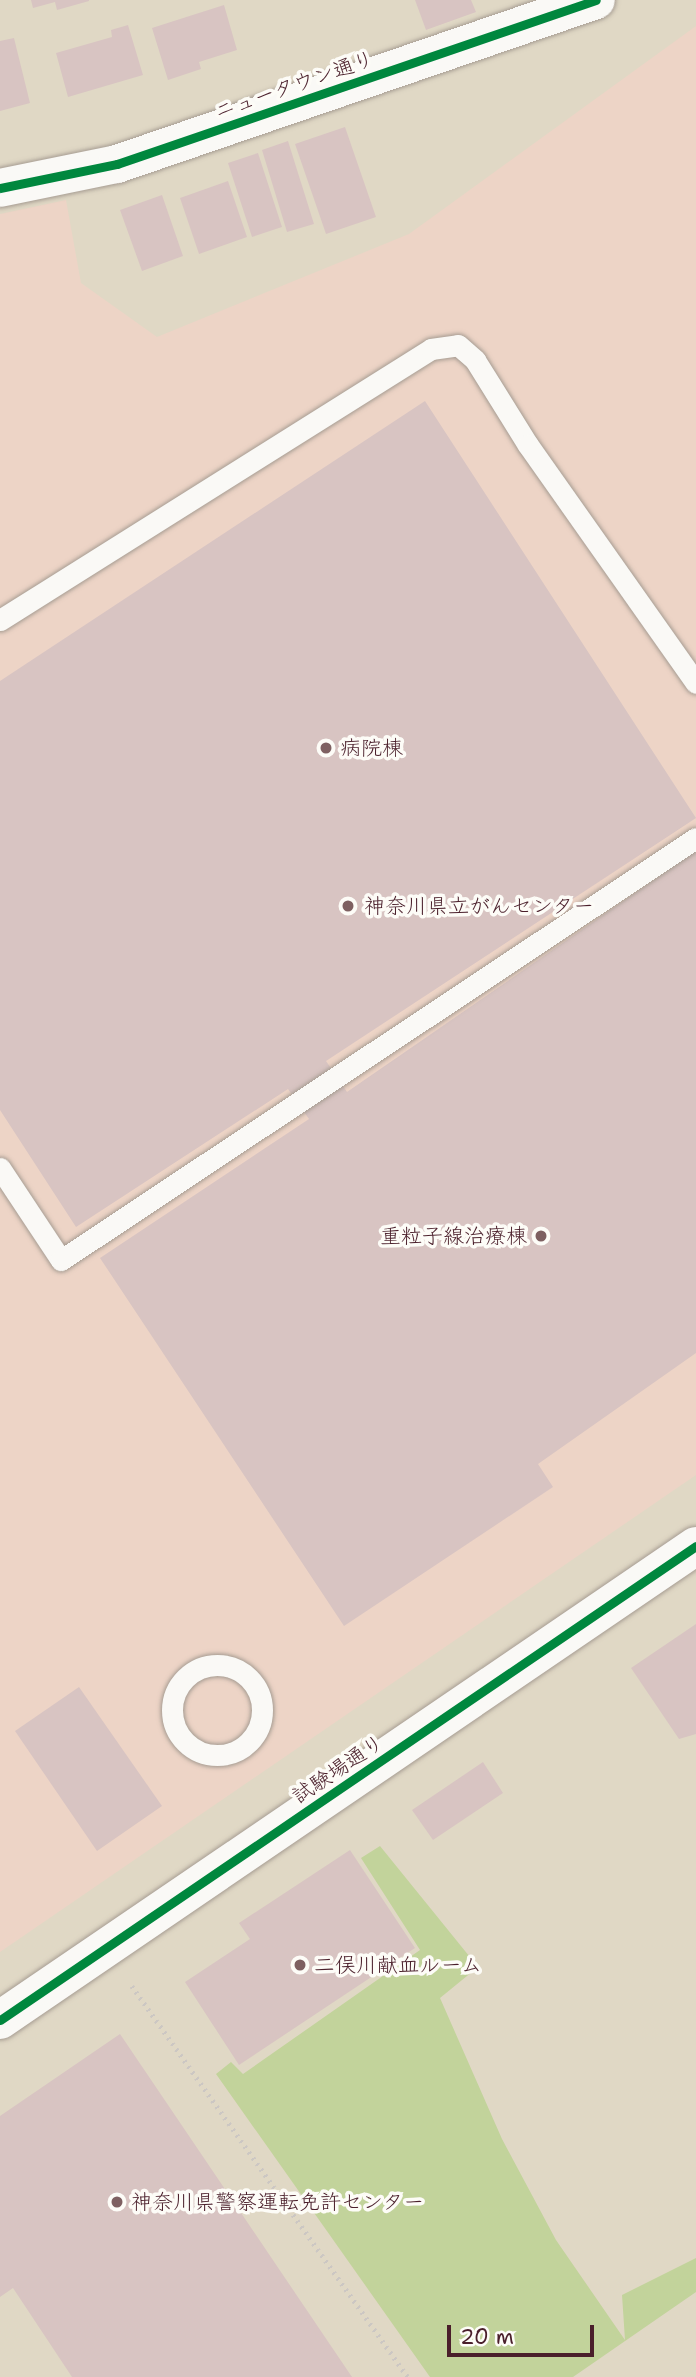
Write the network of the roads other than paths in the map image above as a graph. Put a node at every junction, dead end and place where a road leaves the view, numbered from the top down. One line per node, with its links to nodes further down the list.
1 (596, 0): 2 (street, ニュータウン通り)
2 (0, 188)
3 (0, 620): 4 (lane)
4 (696, 682)
5 (696, 838): 6 (lane)
6 (0, 1168)
7 (696, 1546): 9 (street, 試験場通り)
8 (255, 1685): 8 (lane)
9 (0, 2020)

